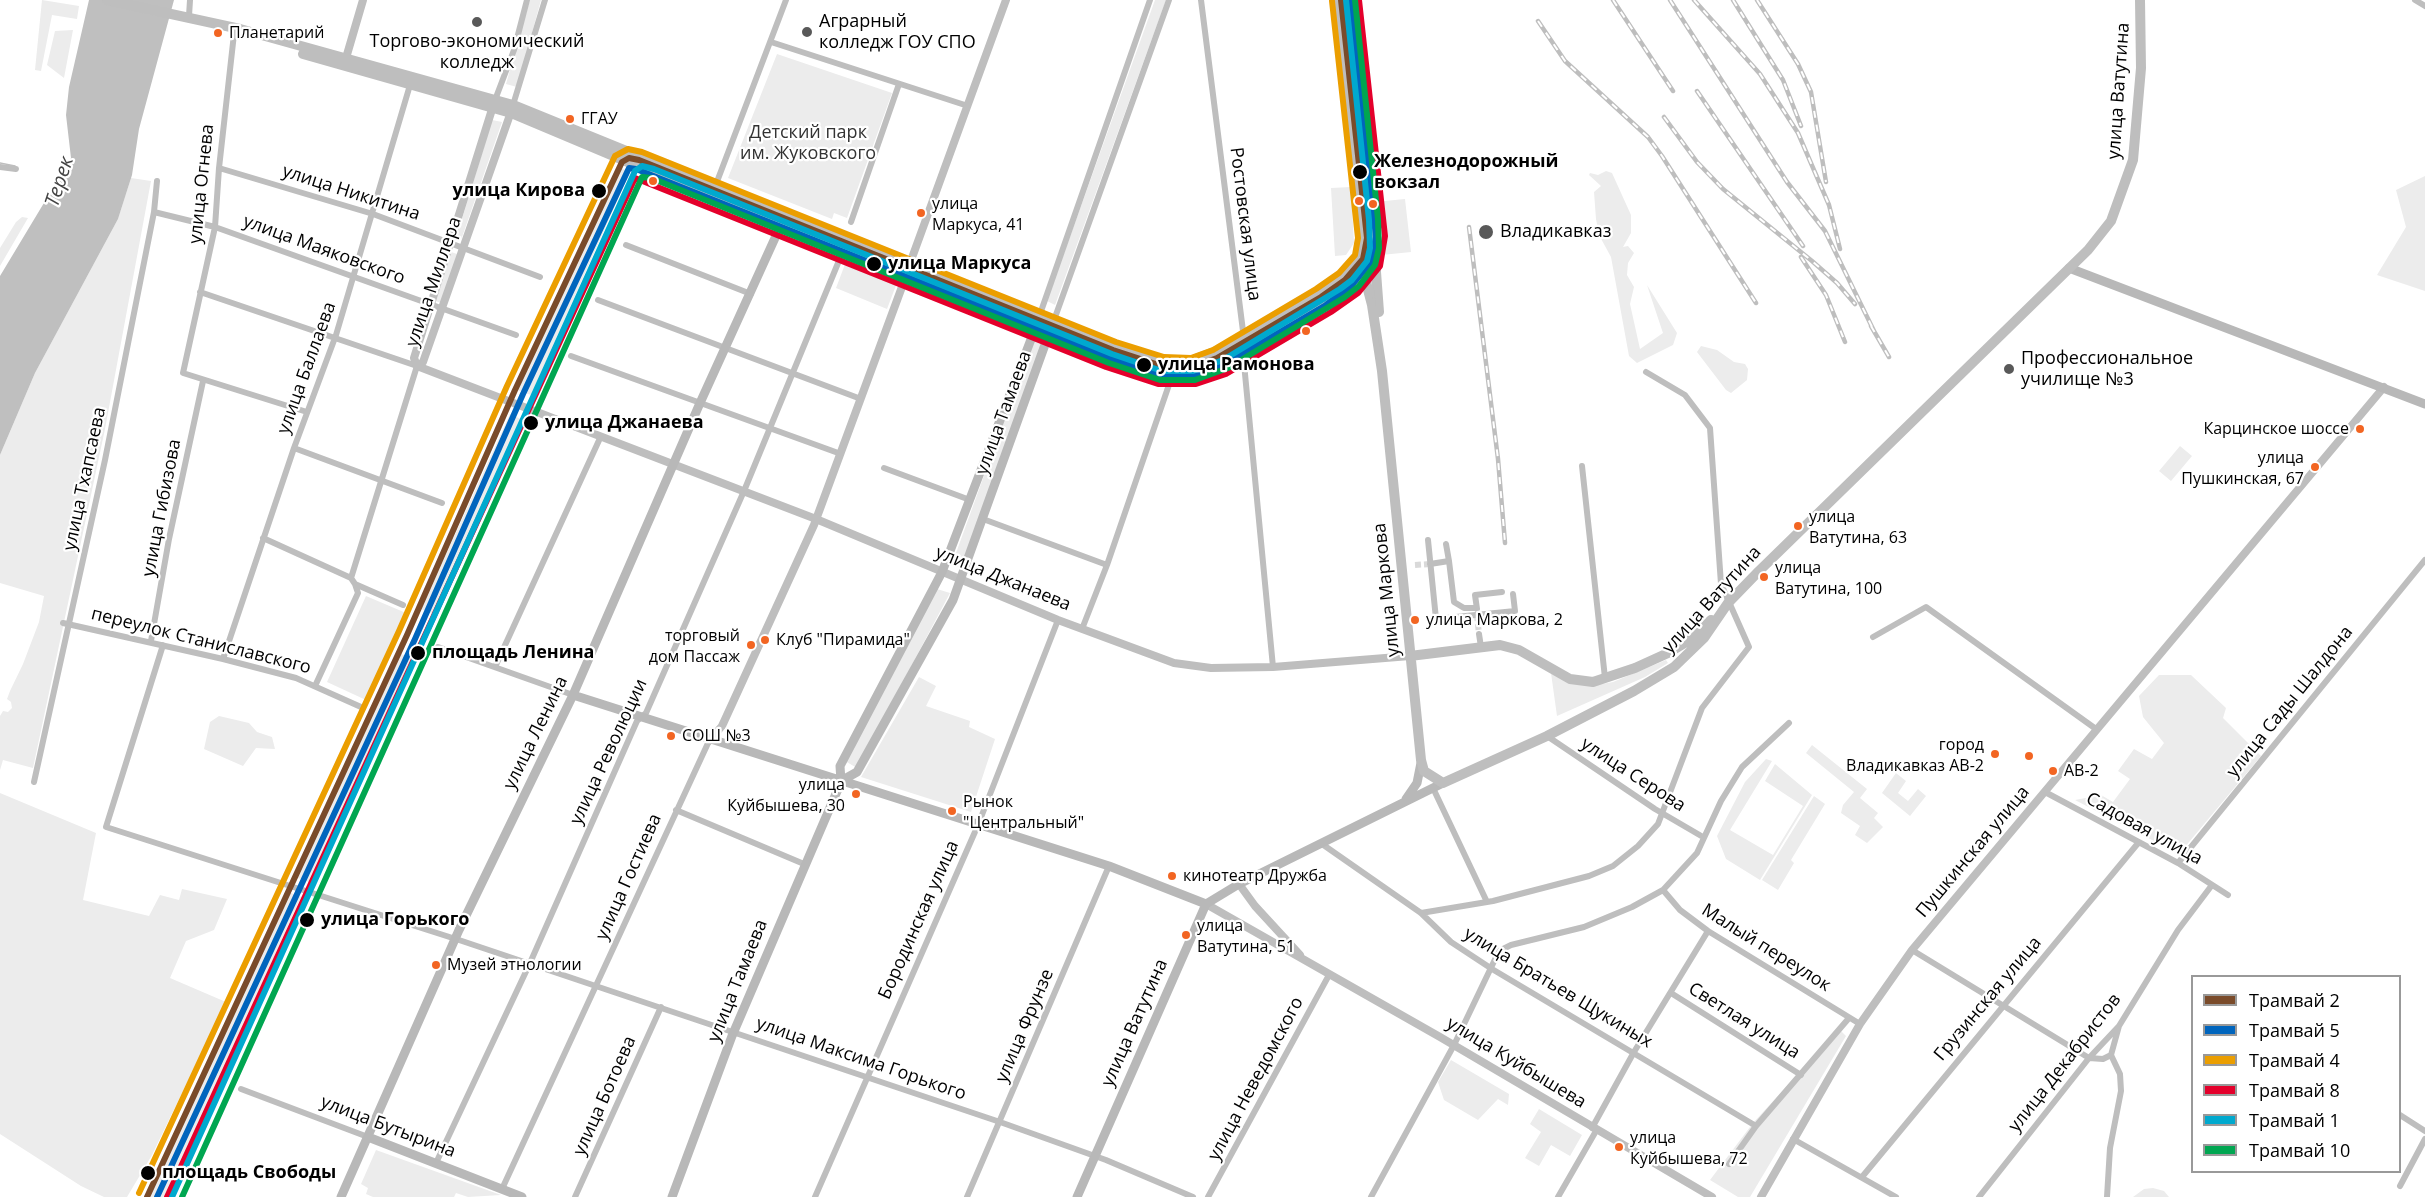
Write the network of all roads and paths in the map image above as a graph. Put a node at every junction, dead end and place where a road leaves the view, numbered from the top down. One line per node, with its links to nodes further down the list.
1 (107, 0): 16 (main road)
2 (190, 0): 16 (street)
3 (363, 0): 19 (street)
4 (527, 0): 22 (street, улица Миллера)
5 (545, 0): 24 (street, улица Миллера)
6 (786, 0): 18 (street)
7 (1006, 0): 23 (street)
8 (1150, 0): 53 (street, улица Тамаева)
9 (1169, 0): 54 (street, улица Тамаева)
10 (1201, 0): 57 (street, Ростовская улица)
11 (1335, 0): 39 (main road, улица Маркова)
12 (1351, 0): 40 (main road, улица Маркова)
13 (2140, 0): 41 (main road, улица Ватутина)
14 (2415, 0): 15 (street)
15 (2425, 6)
16 (187, 16): 17 (main road); 19 (main road)
17 (234, 34): 19 (main road); 26 (street, улица Огнева)
18 (771, 42): 20 (street); 28 (street)
19 (345, 61): 21 (main road); 22 (main road)
20 (899, 84): 23 (street); 33 (street)
21 (410, 85): 22 (main road); 31 (street, улица Баллаева)
22 (494, 104): 24 (main road); 35 (street, улица Миллера)
23 (968, 106): 42 (street)
24 (512, 109): 32 (main road); 37 (street, улица Миллера)
25 (0, 167): 27 (street)
26 (219, 168): 31 (street, улица Никитина); 34 (street, улица Огнева)
27 (16, 169)
28 (718, 178)
29 (157, 181): 30 (street, улица Тхапсаева)
30 (154, 212): 34 (street, улица Маяковского); 101 (street, улица Тхапсаева)
31 (374, 214): 35 (street, улица Никитина); 43 (street, улица Баллаева)
32 (783, 221): 38 (main road); 42 (main road); 48 (main road, улица Ленина)
33 (851, 222)
34 (215, 227): 43 (street, улица Маяковского); 46 (street, улица Огнева)
35 (450, 242): 37 (street, улица Никитина); 50 (street, улица Миллера)
36 (626, 245): 48 (street)
37 (464, 247): 44 (street, улица Никитина); 52 (street, улица Миллера)
38 (843, 251): 42 (main road); 64 (street, улица Революции)
39 (1361, 254): 45 (main road, улица Маркова); 57 (main road)
40 (1375, 268): 45 (main road); 62 (main road, улица Маркова)
41 (2069, 268): 67 (main road); 97 (main road, улица Ватутина)
42 (908, 271): 53 (main road); 68 (street)
43 (355, 277): 50 (street, улица Маяковского); 56 (street, улица Баллаева)
44 (540, 277)
45 (1365, 280): 47 (main road); 51 (main road, улица Маркова)
46 (200, 292): 56 (street, улица Джанаева); 66 (street, улица Огнева)
47 (1346, 293): 51 (main road); 59 (main road)
48 (751, 294): 58 (main road, улица Ленина)
49 (598, 300): 58 (street)
50 (430, 304): 52 (street, улица Маяковского); 61 (street, улица Миллера)
51 (1372, 305): 62 (main road, улица Маркова)
52 (443, 309): 55 (street, улица Маяковского); 61 (street, улица Миллера)
53 (1037, 323): 54 (main road); 81 (main road, улица Тамаева)
54 (1052, 328): 57 (main road); 65 (main road); 84 (main road, улица Тамаева)
55 (516, 335)
56 (336, 337): 61 (street, улица Джанаева); 71 (street, улица Баллаева)
57 (1243, 337): 59 (street, Ростовская улица)
58 (726, 348): 64 (street); 69 (main road, улица Ленина)
59 (1243, 353): 65 (main road); 113 (street, Ростовская улица)
60 (571, 356): 69 (street)
61 (417, 366): 73 (street, улица Джанаева); 79 (street, улица Миллера)
62 (1382, 371): 110 (main road, улица Маркова)
63 (1646, 372): 97 (street)
64 (791, 374): 68 (street); 72 (street, улица Революции)
65 (1172, 376): 91 (street)
66 (203, 381): 71 (street); 105 (street, улица Гибизова)
67 (2384, 387): 70 (main road); 121 (street, Пушкинская улица)
68 (861, 399): 75 (street)
69 (700, 403): 72 (street); 76 (main road, улица Ленина)
70 (2425, 404)
71 (307, 412): 74 (street, улица Баллаева)
72 (769, 428): 75 (street); 80 (street, улица Революции)
73 (601, 436): 76 (street, улица Джанаева); 112 (street)
74 (294, 448): 79 (street); 85 (street, улица Баллаева)
75 (841, 454): 83 (street)
76 (674, 465): 80 (street, улица Джанаева); 117 (main road, улица Ленина)
77 (1582, 466): 115 (street)
78 (884, 468): 81 (street)
79 (380, 479): 82 (street); 94 (street, улица Миллера)
80 (744, 490): 83 (street, улица Джанаева); 119 (street, улица Революции)
81 (970, 500): 92 (main road, улица Тамаева)
82 (442, 503)
83 (816, 519): 92 (street, улица Джанаева); 123 (street)
84 (983, 519): 91 (street); 93 (main road, улица Тамаева)
85 (263, 538): 94 (street); 111 (street, улица Баллаева)
86 (1428, 540): 90 (street)
87 (1446, 544): 89 (street)
88 (2425, 560): 137 (street, улица Сады Шалдона)
89 (1449, 561): 90 (street); 99 (street)
90 (1430, 564): 99 (street)
91 (1107, 565): 102 (street)
92 (942, 572): 93 (street, улица Джанаева); 125 (main road, улица Тамаева)
93 (961, 580): 100 (street, улица Джанаева); 125 (main road, улица Тамаева)
94 (353, 581): 98 (street); 116 (street)
95 (1502, 592): 99 (street)
96 (1513, 594): 99 (street)
97 (1728, 603): 109 (main road, улица Джанаева); 114 (main road, улица Ватутина); 132 (street)
98 (403, 605)
99 (1477, 611)
100 (1058, 620): 102 (street, улица Джанаева); 133 (street, Бородинская улица)
101 (66, 623): 105 (street, переулок Станиславского); 126 (street, улица Тхапсаева)
102 (1082, 629): 113 (street, улица Джанаева)
103 (1479, 634): 108 (street)
104 (1873, 637): 121 (street)
105 (151, 641): 106 (street, переулок Станиславского)
106 (163, 645): 111 (street, переулок Станиславского); 148 (street, улица Максима Горького)
107 (438, 647): 112 (street, улица Куйбышева)
108 (1481, 647): 110 (main road, улица Джанаева); 115 (main road, улица Джанаева)
109 (1668, 653): 114 (main road); 115 (main road, улица Джанаева)
110 (1410, 656): 113 (street, улица Джанаева); 124 (main road, улица Маркова)
111 (223, 658): 116 (street, переулок Станиславского)
112 (495, 667): 117 (street, улица Куйбышева)
113 (1273, 667)
114 (1674, 667): 122 (main road, улица Ватутина)
115 (1605, 678)
116 (315, 686): 118 (street, переулок Станиславского)
117 (573, 695): 119 (main road, улица Куйбышева); 148 (main road, улица Ленина)
118 (361, 707)
119 (640, 719): 123 (main road, улица Куйбышева); 151 (street, улица Революции)
120 (1789, 723): 134 (street)
121 (2096, 729): 129 (street, Пушкинская улица)
122 (1547, 736): 127 (main road, улица Ватутина); 132 (street, улица Серова)
123 (709, 741): 125 (main road, улица Куйбышева); 131 (street, улица Гостиева)
124 (1420, 760): 127 (main road); 130 (main road, улица Маркова)
125 (841, 781): 133 (main road, улица Куйбышева); 138 (main road, улица Тамаева)
126 (34, 782)
127 (1443, 783): 128 (main road, улица Ватутина)
128 (1433, 788): 130 (main road, улица Ватутина); 144 (street)
129 (2044, 792): 135 (street, Садовая улица); 149 (street, Пушкинская улица)
130 (1404, 801): 136 (main road, улица Ватутина)
131 (676, 810): 138 (street); 154 (street, улица Гостиева)
132 (1662, 814): 134 (street, улица Серова); 144 (street)
133 (978, 825): 139 (main road, улица Куйбышева); 167 (street, Бородинская улица)
134 (1703, 837): 142 (street)
135 (2139, 842): 137 (street, Садовая улица); 156 (street, Грузинская улица)
136 (1322, 844): 140 (main road, улица Ватутина); 146 (street, улица Братьев Щукиных)
137 (2178, 863): 141 (street, Садовая улица)
138 (804, 864): 161 (main road, улица Тамаева)
139 (1109, 866): 145 (main road, улица Куйбышева); 170 (street, улица Фрунзе)
140 (1239, 884): 145 (main road, улица Ватутина); 150 (street, улица Куйбышева)
141 (2212, 885): 143 (street, Садовая улица); 160 (street, улица Декабристов)
142 (1663, 890): 147 (street, Малый переулок); 152 (street)
143 (2228, 895)
144 (1487, 902): 146 (street)
145 (1206, 904): 150 (street, улица Куйбышева); 177 (main road, улица Ватутина)
146 (1421, 913): 152 (street, улица Братьев Щукиных)
147 (1707, 931): 155 (street); 158 (street, Малый переулок)
148 (456, 938): 151 (street, улица Максима Горького); 174 (main road, улица Ленина)
149 (1912, 950): 156 (street); 159 (street, Пушкинская улица)
150 (1302, 958): 153 (street, улица Куйбышева)
151 (530, 963): 154 (street, улица Максима Горького); 178 (street, улица Революции)
152 (1492, 969): 162 (street); 163 (street, улица Братьев Щукиных)
153 (1329, 975): 162 (street, улица Куйбышева); 191 (street, улица Неведомского)
154 (597, 986): 157 (street, улица Максима Горького); 182 (street, улица Гостиева)
155 (1671, 993): 163 (street); 166 (street, Светлая улица)
156 (2002, 1005): 165 (street); 180 (street, Грузинская улица)
157 (661, 1007): 161 (street, улица Максима Горького); 185 (street, улица Ботоева)
158 (1849, 1018): 159 (street, Малый переулок); 166 (street)
159 (1860, 1024): 175 (street, Пушкинская улица)
160 (2119, 1026): 164 (street); 165 (street, улица Декабристов)
161 (734, 1032): 167 (street, улица Максима Горького); 186 (main road, улица Тамаева)
162 (1454, 1045): 172 (street, улица Куйбышева); 192 (street)
163 (1634, 1052): 171 (street, улица Братьев Щукиных); 172 (street)
164 (2111, 1055): 165 (street); 198 (street)
165 (2089, 1058): 197 (street, улица Декабристов)
166 (1801, 1075): 171 (street)
167 (865, 1078): 170 (street, улица Максима Горького); 187 (street, Бородинская улица)
168 (241, 1089): 174 (street, улица Бутырина)
169 (2401, 1116): 173 (street)
170 (1000, 1122): 177 (street, улица Максима Горького); 188 (street, улица Фрунзе)
171 (1756, 1126): 179 (street)
172 (1594, 1130): 193 (street); 194 (street, улица Куйбышева)
173 (2425, 1131)
174 (368, 1137): 178 (main road, улица Бутырина); 183 (main road, улица Ленина)
175 (1792, 1139): 180 (street); 195 (street, Пушкинская улица)
176 (2425, 1139): 181 (street)
177 (1095, 1156): 189 (main road, улица Ватутина); 190 (street, улица Максима Горького)
178 (436, 1163): 182 (main road, улица Бутырина)
179 (1729, 1164)
180 (1862, 1177): 196 (street)
181 (2400, 1186)
182 (502, 1189): 184 (main road, улица Бутырина)
183 (341, 1197)
184 (522, 1197)
185 (576, 1197)
186 (672, 1197)
187 (815, 1197)
188 (967, 1197)
189 (1077, 1197)
190 (1193, 1197)
191 (1208, 1197)
192 (1371, 1197)
193 (1558, 1197)
194 (1712, 1197)
195 (1761, 1197)
196 (1896, 1197)
197 (1979, 1197)
198 (2107, 1197)

